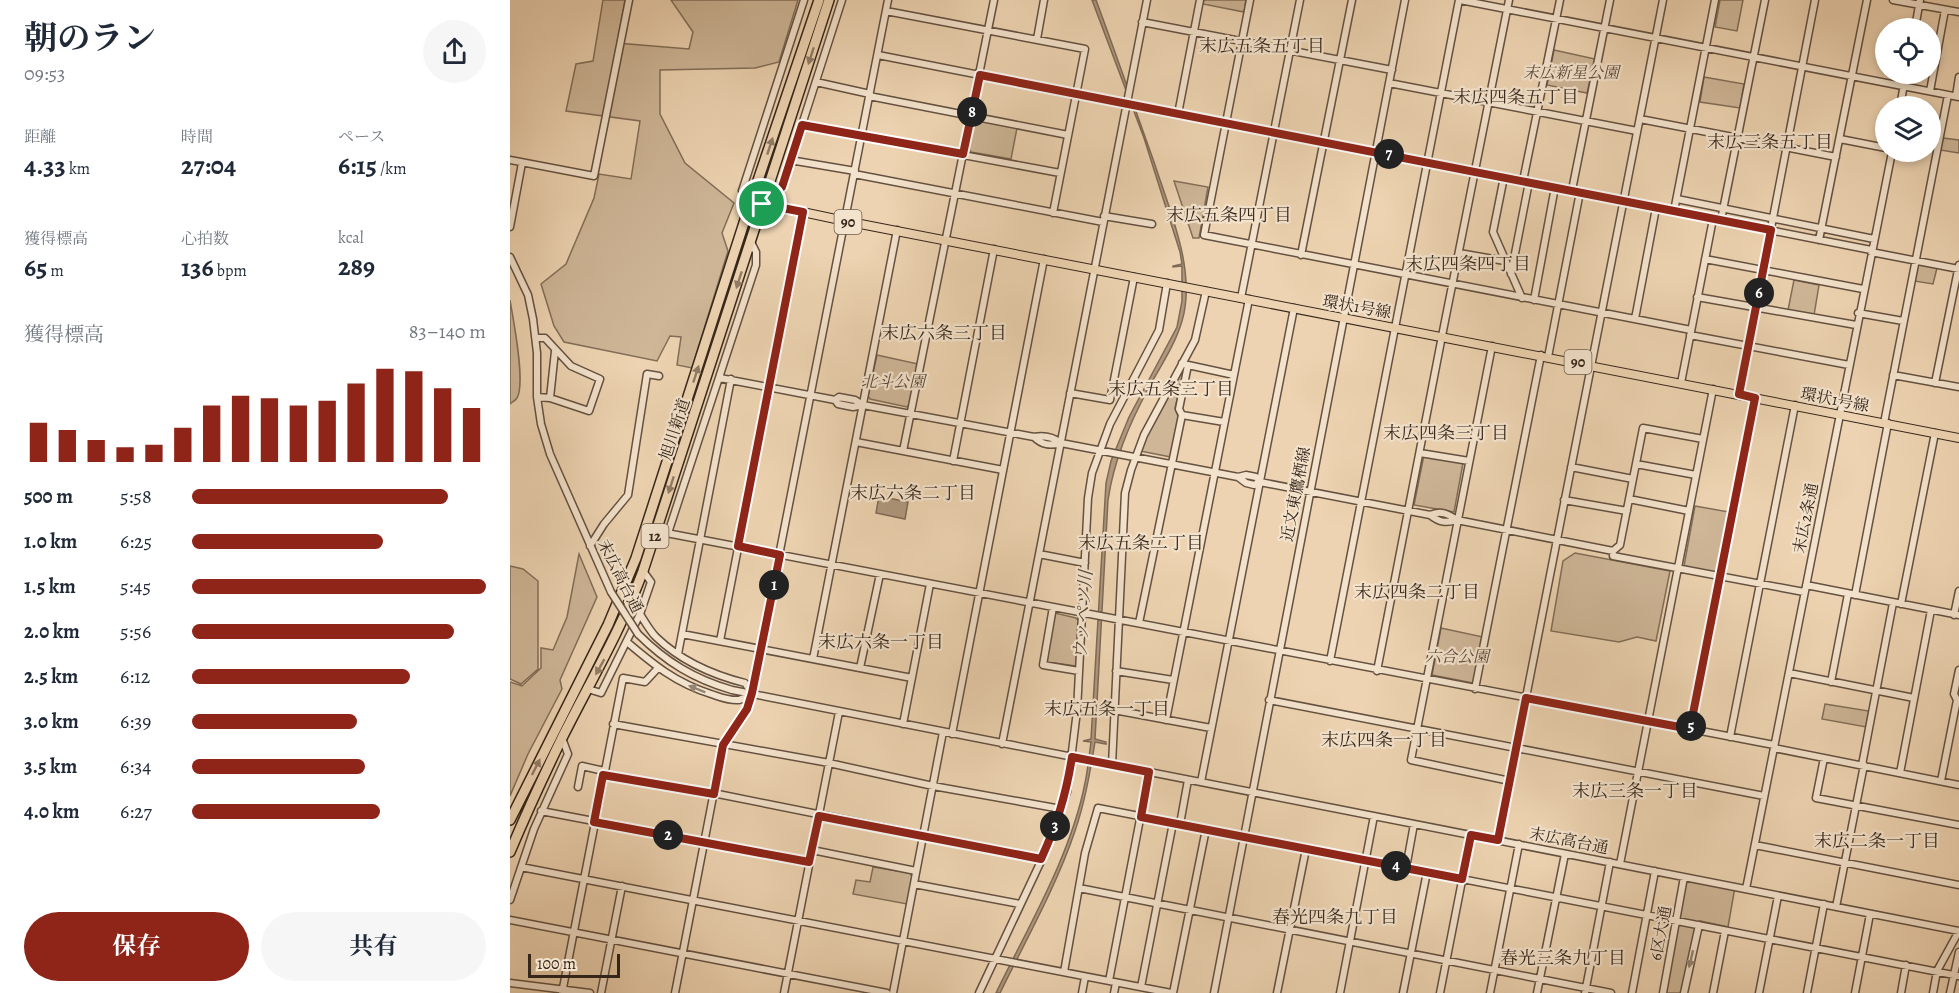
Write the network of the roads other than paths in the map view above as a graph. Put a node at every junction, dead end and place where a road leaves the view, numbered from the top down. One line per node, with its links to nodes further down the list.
1 (629, 0): 87 (street)
2 (804, 0): 99 (street)
3 (819, 0): 99 (highway, 旭川新道 / 12, one-way to 3)
4 (829, 0): 62 (highway, 旭川新道 / 12, one-way to 62)
5 (842, 0): 49 (street)
6 (886, 0): 28 (street)
7 (994, 0): 34 (street)
8 (1044, 0): 36 (street)
9 (1147, 0): 32 (street)
10 (1200, 0): 35 (street)
11 (1250, 0): 38 (street)
12 (1300, 0): 40 (street)
13 (1352, 0): 43 (street)
14 (1405, 0): 45 (street, 近文東鷹栖線)
15 (1460, 0): 26 (street); 54 (street)
16 (1509, 0): 26 (street)
17 (1560, 0): 31 (street)
18 (1610, 0): 33 (street)
19 (1663, 0): 37 (street)
20 (1715, 0): 39 (street)
21 (1765, 0): 42 (street)
22 (1815, 0): 44 (street)
23 (1867, 0): 47 (street)
24 (1893, 0): 25 (street)
25 (1920, 2): 27 (street); 30 (street)
26 (1507, 9): 31 (street); 59 (street)
27 (1946, 10): 29 (street); 52 (street)
28 (886, 11): 34 (street); 41 (street)
29 (1959, 12)
30 (1917, 18)
31 (1556, 19): 33 (street); 61 (street)
32 (1142, 22): 35 (street); 60 (street)
33 (1604, 28): 37 (street); 67 (street)
34 (988, 31): 36 (street); 46 (street)
35 (1194, 32): 38 (street); 63 (street)
36 (1037, 39): 53 (street)
37 (1656, 39): 39 (street); 66 (street)
38 (1242, 42): 40 (street); 68 (street)
39 (1706, 48): 42 (street); 70 (street)
40 (1290, 51): 43 (street); 72 (street)
41 (878, 55): 46 (street); 55 (street)
42 (1754, 58): 44 (street); 75 (street)
43 (1340, 60): 45 (street); 77 (street)
44 (1803, 67): 47 (street); 79 (street)
45 (1392, 70): 50 (street, 近文東鷹栖線)
46 (980, 75): 53 (street); 65 (street)
47 (1852, 76): 51 (street); 76 (street)
48 (1959, 77): 58 (street)
49 (816, 82): 55 (street); 64 (street)
50 (1389, 83): 54 (street); 80 (street, 近文東鷹栖線)
51 (1904, 86): 52 (street); 57 (street)
52 (1930, 92): 56 (street)
53 (1076, 93): 60 (street); 73 (street)
54 (1441, 93): 59 (street); 85 (street)
55 (870, 95): 65 (street); 74 (street)
56 (1948, 95): 58 (street); 129 (street)
57 (1902, 96)
58 (1957, 97)
59 (1489, 102): 61 (street); 88 (street)
60 (1127, 103): 63 (street); 106 (street)
61 (1537, 112): 67 (street); 92 (street)
62 (793, 113): 64 (street); 100 (highway, 旭川新道 / 12)
63 (1178, 114): 68 (street)
64 (805, 115): 69 (street)
65 (972, 115): 73 (street); 81 (street)
66 (1640, 119): 70 (street); 71 (street)
67 (1585, 121): 71 (street); 94 (street)
68 (1226, 123): 72 (street); 120 (street)
69 (802, 125): 74 (street); 84 (street)
70 (1690, 129): 75 (street); 97 (street)
71 (1637, 131): 98 (street)
72 (1274, 133): 77 (street); 120 (street)
73 (1068, 135): 90 (street)
74 (862, 136): 81 (street); 89 (street)
75 (1738, 138): 79 (street); 102 (street)
76 (1840, 139): 78 (street); 82 (street)
77 (1323, 142): 80 (street); 124 (street)
78 (1875, 146)
79 (1787, 148): 82 (street); 108 (street)
80 (1376, 152): 85 (street); 130 (street, 近文東鷹栖線)
81 (963, 154): 90 (street); 96 (street)
82 (1836, 157): 113 (street)
83 (510, 160): 87 (street)
84 (790, 160): 89 (street); 100 (street)
85 (1426, 162): 88 (street); 135 (street)
86 (1890, 162): 116 (street, 末広2条通)
87 (522, 163): 112 (street)
88 (1475, 171): 91 (street); 123 (street)
89 (854, 173): 96 (street); 110 (street)
90 (1060, 173): 105 (street)
91 (1504, 177): 92 (street); 128 (street)
92 (1526, 181): 93 (street); 134 (street)
93 (1556, 187): 94 (street); 144 (street)
94 (1572, 190): 95 (street)
95 (1580, 192): 98 (street); 145 (street)
96 (955, 194): 105 (street); 117 (street)
97 (1677, 199): 102 (street); 103 (street)
98 (1624, 200): 101 (street); 149 (street)
99 (751, 201): 100 (main road, 環状1号線 / 90); 322 (highway, 旭川新道 / 12, one-way to 99)
100 (762, 204): 104 (main road, 環状1号線 / 90); 119 (highway, 旭川新道 / 12)
101 (1656, 208): 103 (street); 151 (street)
102 (1724, 209): 108 (street); 109 (street)
103 (1674, 211): 107 (street)
104 (803, 212): 110 (main road, 環状1号線 / 90); 172 (street)
105 (1053, 213): 106 (street)
106 (1104, 219): 111 (street); 132 (street)
107 (1713, 219): 109 (street); 127 (street)
108 (1774, 219): 113 (street); 115 (street)
109 (1721, 220): 115 (street)
110 (845, 221): 114 (main road, 環状1号線 / 90); 176 (street)
111 (1152, 225)
112 (510, 227)
113 (1821, 228): 116 (street); 118 (street)
114 (897, 230): 117 (main road, 環状1号線 / 90); 183 (street)
115 (1771, 230): 118 (street); 133 (street)
116 (1874, 238): 122 (street, 末広2条通)
117 (946, 240): 121 (main road, 環状1号線 / 90); 185 (street)
118 (1819, 240): 122 (street)
119 (751, 242): 168 (street); 220 (highway, 旭川新道 / 12, one-way to 220)
120 (1252, 245): 124 (street); 143 (street)
121 (993, 249): 126 (main road, 環状1号線 / 90); 190 (street)
122 (1871, 251): 129 (street); 139 (street, 末広2条通)
123 (1459, 253): 128 (street); 138 (street)
124 (1301, 255): 130 (street)
125 (510, 257): 157 (street, 末広高台通)
126 (1044, 259): 132 (main road, 環状1号線 / 90); 191 (street)
127 (1705, 259): 133 (street); 141 (street)
128 (1505, 261): 134 (street)
129 (1915, 261): 131 (street); 152 (street)
130 (1354, 265): 135 (street); 150 (street, 近文東鷹栖線)
131 (1959, 268): 171 (street)
132 (1094, 270): 136 (main road, 環状1号線 / 90); 175 (street)
133 (1764, 270): 139 (street); 147 (street)
134 (1511, 274): 142 (street)
135 (1405, 275): 138 (street); 154 (street)
136 (1134, 277): 137 (main road, 環状1号線 / 90); 181 (street)
137 (1171, 284): 140 (main road, 環状1号線 / 90); 182 (street)
138 (1453, 284): 142 (street); 156 (street)
139 (1863, 289): 148 (street, 末広2条通)
140 (1206, 291): 143 (main road, 環状1号線 / 90); 162 (street)
141 (1697, 297): 147 (street); 155 (street)
142 (1522, 298): 144 (street)
143 (1245, 299): 146 (main road, 環状1号線 / 90); 165 (street)
144 (1534, 300): 145 (street)
145 (1559, 305): 149 (street); 161 (street)
146 (1294, 308): 150 (main road, 環状1号線 / 90); 210 (street)
147 (1755, 308): 153 (street); 159 (street)
148 (1858, 313): 152 (street); 153 (street, 末広2条通)
149 (1602, 314): 151 (street); 163 (street)
150 (1343, 318): 154 (main road, 環状1号線 / 90); 211 (street, 近文東鷹栖線)
151 (1635, 319): 155 (street)
152 (1903, 321): 166 (street)
153 (1856, 325): 164 (street, 末広2条通)
154 (1395, 327): 156 (main road, 環状1号線 / 90); 214 (street)
155 (1690, 332): 159 (street); 170 (street)
156 (1442, 336): 158 (main road, 環状1号線 / 90); 199 (street)
157 (536, 338): 160 (street); 178 (street, 末広高台通)
158 (1492, 346): 161 (main road, 環状1号線 / 90); 202 (street)
159 (1749, 346): 164 (street); 177 (street)
160 (555, 351): 179 (street); 179 (street)
161 (1545, 356): 163 (main road, 環状1号線 / 90); 219 (street)
162 (1185, 364): 165 (street); 186 (street); 200 (street)
163 (1591, 365): 170 (main road, 環状1号線 / 90); 205 (street)
164 (1849, 365): 187 (street, 末広2条通)
165 (1234, 375): 188 (street)
166 (1893, 375): 171 (street); 189 (street)
167 (659, 376): 224 (street)
168 (720, 378): 169 (street); 221 (street)
169 (731, 380): 172 (street); 222 (street)
170 (1681, 383): 174 (main road, 環状1号線 / 90)
171 (1935, 383): 173 (street)
172 (769, 387): 176 (street); 225 (street)
173 (1959, 387)
174 (1713, 389): 177 (main road, 環状1号線 / 90); 194 (street)
175 (1070, 393): 181 (street); 196 (street)
176 (811, 394): 183 (street); 228 (street)
177 (1739, 394): 180 (main road, 環状1号線 / 90)
178 (537, 397): 179 (street); 224 (street, 末広高台通)
179 (550, 398)
180 (1755, 398): 184 (main road, 環状1号線 / 90); 234 (street)
181 (1110, 400): 182 (street)
182 (1120, 402): 198 (street)
183 (863, 405): 185 (street); 195 (street)
184 (1795, 405): 187 (main road, 環状1号線 / 90); 235 (street)
185 (910, 414): 190 (street); 197 (street)
186 (1182, 415): 188 (street); 203 (street)
187 (1839, 415): 189 (main road, 環状1号線 / 90); 237 (street, 末広2条通)
188 (1224, 422): 207 (street)
189 (1886, 423): 192 (main road, 環状1号線 / 90); 240 (street)
190 (960, 424): 191 (street); 201 (street)
191 (1011, 433): 196 (street); 206 (street)
192 (1935, 433): 193 (main road, 環状1号線 / 90); 243 (street)
193 (1959, 438)
194 (1703, 439): 204 (street); 208 (street)
195 (856, 442): 197 (street); 230 (street)
196 (1061, 443): 198 (street); 227 (street)
197 (903, 451): 201 (street)
198 (1102, 451): 200 (street); 229 (street)
199 (1420, 453): 202 (street); 215 (street)
200 (1133, 456): 203 (street); 249 (street)
201 (953, 460): 206 (street)
202 (1468, 461): 218 (street)
203 (1172, 464): 207 (street); 250 (street)
204 (1636, 464): 208 (street); 209 (street)
205 (1571, 467): 209 (street); 213 (street)
206 (1004, 470): 239 (street)
207 (1214, 473): 210 (street); 251 (street)
208 (1696, 475): 217 (street)
209 (1633, 479): 212 (street)
210 (1260, 482): 211 (street); 255 (street)
211 (1310, 491): 214 (street); 257 (street, 近文東鷹栖線)
212 (1629, 499): 216 (street); 217 (street)
213 (1564, 500): 216 (street); 223 (street)
214 (1361, 501): 215 (street); 260 (street)
215 (1408, 511): 218 (street); 263 (street)
216 (1627, 511): 226 (street)
217 (1689, 511): 231 (street)
218 (1457, 520): 219 (street); 270 (street)
219 (1506, 529): 223 (street); 273 (street)
220 (656, 531): 221 (street); 232 (highway, 旭川新道 / 12)
221 (668, 532): 222 (street)
222 (700, 539): 225 (street); 252 (street)
223 (1557, 539): 226 (street); 276 (street)
224 (590, 546): 275 (street, 末広高台通, bridge)
225 (738, 546): 228 (street); 253 (street)
226 (1613, 550): 231 (street)
227 (1039, 554): 229 (street); 241 (street)
228 (780, 555): 230 (street); 256 (street)
229 (1085, 563): 247 (street)
230 (831, 565): 233 (street); 259 (street)
231 (1677, 568): 234 (street); 283 (street)
232 (643, 571): 246 (street); 272 (highway, 旭川新道 / 12, one-way to 272)
233 (880, 574): 236 (street); 262 (street)
234 (1720, 576): 235 (street); 288 (street)
235 (1760, 583): 237 (street); 291 (street)
236 (930, 584): 239 (street); 268 (street)
237 (1805, 589): 240 (street); 267 (street, 末広2条通)
238 (1959, 591): 248 (street)
239 (980, 593): 241 (street); 290 (street)
240 (1851, 594): 242 (street); 271 (street)
241 (1030, 603): 244 (street); 293 (street)
242 (1893, 603): 243 (street); 274 (street)
243 (1901, 604): 245 (street)
244 (1053, 607): 247 (street); 265 (street)
245 (1931, 610): 248 (street); 277 (street)
246 (639, 614): 254 (street); 258 (street)
247 (1086, 614): 249 (street); 265 (street)
248 (1957, 615)
249 (1115, 619): 250 (street); 266 (street)
250 (1140, 623): 251 (street)
251 (1183, 632): 255 (street); 269 (street)
252 (682, 634): 253 (street); 258 (street)
253 (720, 641): 256 (street)
254 (627, 642): 261 (street); 272 (street)
255 (1229, 642): 257 (street); 286 (street)
256 (761, 649): 259 (street); 275 (street)
257 (1279, 651): 260 (street); 278 (street, 近文東鷹栖線)
258 (678, 654): 275 (street)
259 (813, 659): 262 (street)
260 (1330, 661): 263 (street)
261 (658, 668): 275 (street, one-way to 261); 284 (street)
262 (861, 668): 268 (street)
263 (1377, 670): 270 (street)
264 (1959, 670): 279 (street)
265 (1079, 671): 297 (street)
266 (1116, 672): 269 (street); 280 (street)
267 (1789, 673): 271 (street); 295 (street, 末広2条通)
268 (912, 678): 285 (street)
269 (1173, 680): 282 (street)
270 (1426, 680): 273 (street); 287 (street)
271 (1831, 682): 274 (street)
272 (588, 689): 292 (highway, 旭川新道 / 12)
273 (1475, 689): 276 (street)
274 (1876, 691): 277 (street); 301 (street)
275 (752, 693): 281 (street, 末広高台通); 294 (street)
276 (1526, 698): 283 (street); 296 (street)
277 (1914, 698): 305 (street)
278 (1269, 700): 287 (street); 313 (street, 近文東鷹栖線)
279 (1958, 700): 308 (street)
280 (1114, 710): 282 (street); 300 (street)
281 (839, 712): 285 (street, 末広高台通); 299 (street)
282 (1166, 720): 286 (street)
283 (1648, 721): 288 (street); 303 (street)
284 (613, 724): 294 (street); 304 (street)
285 (903, 724): 289 (street, 末広高台通)
286 (1211, 728): 309 (street)
287 (1417, 729): 296 (street); 307 (street)
288 (1690, 729): 291 (street)
289 (943, 732): 290 (street, 末広高台通); 311 (street)
290 (952, 734): 293 (street, 末広高台通)
291 (1730, 737): 295 (street)
292 (562, 738): 318 (street); 337 (highway, 旭川新道 / 12)
293 (1002, 744): 297 (street, 末広高台通)
294 (723, 745): 299 (street); 314 (street)
295 (1774, 747): 298 (street); 315 (street, 末広2条通)
296 (1516, 748): 303 (street); 307 (street)
297 (1072, 757): 300 (street, 末広高台通); 317 (street)
298 (1824, 758): 301 (street); 316 (street)
299 (829, 763): 311 (street); 319 (street)
300 (1112, 765): 302 (street, 末広高台通)
301 (1863, 765): 305 (street); 316 (street)
302 (1149, 772): 306 (street, 末広高台通); 321 (street)
303 (1638, 772): 315 (street); 344 (street)
304 (604, 773): 312 (street); 314 (street); 323 (street)
305 (1900, 773): 308 (street)
306 (1188, 780): 309 (street, 末広高台通); 324 (street)
307 (1510, 781): 331 (street)
308 (1941, 781): 310 (street)
309 (1201, 782): 313 (street, 末広高台通)
310 (1959, 785)
311 (933, 786): 317 (street); 329 (street)
312 (578, 787)
313 (1252, 793): 320 (street, 末広高台通); 330 (street, 近文東鷹栖線)
314 (714, 794): 319 (street); 332 (street)
315 (1764, 796): 334 (street, 末広2条通)
316 (1856, 806): 326 (street); 343 (street)
317 (1061, 809): 339 (street)
318 (541, 811): 323 (street); 345 (street)
319 (819, 816): 329 (street); 336 (street)
320 (1374, 816): 325 (street, 末広高台通); 340 (street)
321 (1141, 817): 324 (street); 356 (street); 360 (street)
322 (510, 820)
323 (594, 822): 332 (street); 351 (street)
324 (1177, 824): 327 (street); 364 (street)
325 (1414, 824): 328 (street, 末広高台通); 346 (street)
326 (1959, 825)
327 (1206, 829): 330 (street); 369 (street)
328 (1471, 835): 331 (street, 末広高台通); 352 (street)
329 (923, 836): 339 (street); 347 (street)
330 (1244, 837): 335 (street); 372 (street, 近文東鷹栖線)
331 (1498, 840): 333 (street, 末広高台通)
332 (704, 842): 341 (street); 363 (street)
333 (1519, 844): 338 (street, 末広高台通); 357 (street)
334 (1755, 845): 343 (street); 358 (street, 末広2条通)
335 (1306, 849): 340 (street); 377 (street)
336 (812, 850): 341 (street); 347 (street)
337 (510, 852)
338 (1565, 854): 342 (street, 末広高台通); 361 (street)
339 (1041, 859): 365 (street)
340 (1366, 861): 346 (street); 384 (street)
341 (809, 862): 374 (street)
342 (1610, 862): 344 (street, 末広高台通); 367 (street)
343 (1844, 863): 354 (street); 368 (street)
344 (1620, 864): 348 (street, 末広高台通)
345 (521, 867): 351 (street); 362 (street)
346 (1406, 868): 349 (street)
347 (916, 871): 353 (street)
348 (1656, 871): 350 (street, 末広高台通); 371 (street)
349 (1427, 872): 352 (street); 388 (street)
350 (1684, 877): 358 (street, 末広高台通); 375 (street, 6区大通)
351 (584, 878): 355 (street); 379 (street)
352 (1462, 879): 357 (street); 391 (street)
353 (914, 884): 365 (street); 383 (street)
354 (1959, 885)
355 (622, 886): 363 (street); 381 (street)
356 (1079, 888): 360 (street); 395 (street)
357 (1511, 888): 361 (street); 393 (street)
358 (1746, 889): 359 (street, 末広高台通)
359 (1778, 896): 366 (street, 末広高台通); 382 (street)
360 (1125, 897): 364 (street); 400 (street)
361 (1556, 898): 367 (street); 399 (street)
362 (510, 900)
363 (693, 900): 374 (street); 387 (street)
364 (1157, 903): 369 (street); 403 (street)
365 (1020, 904): 390 (street)
366 (1824, 904): 368 (street, 末広高台通); 385 (street)
367 (1602, 906): 371 (street); 404 (street)
368 (1836, 907): 370 (street, 末広高台通)
369 (1189, 910): 372 (street); 415 (street)
370 (1870, 914): 380 (street, 末広高台通); 389 (street)
371 (1647, 915): 375 (street); 424 (street)
372 (1228, 918): 377 (street); 416 (street, 近文東鷹栖線)
373 (510, 920): 379 (street)
374 (798, 920): 383 (street); 396 (street)
375 (1676, 920): 376 (street); 425 (street, 6区大通)
376 (1699, 924): 378 (street); 426 (street, one-way to 426)
377 (1289, 931): 384 (street); 417 (street)
378 (1725, 931): 382 (street); 427 (street)
379 (573, 932): 381 (street); 405 (street)
380 (1959, 934): 394 (street)
381 (610, 939): 387 (street); 407 (street)
382 (1770, 939): 385 (street); 428 (street)
383 (903, 940): 390 (street); 411 (street)
384 (1350, 942): 388 (street); 418 (street)
385 (1816, 948): 389 (street); 429 (street)
386 (1959, 952): 397 (street)
387 (682, 954): 396 (street); 408 (street)
388 (1411, 954): 391 (street); 419 (street)
389 (1863, 957): 392 (street); 430 (street)
390 (998, 959): 395 (street); 412 (street)
391 (1446, 961): 393 (street); 420 (street)
392 (1906, 965): 394 (street); 431 (street)
393 (1494, 970): 399 (street); 421 (street)
394 (1937, 971): 397 (street); 432 (street)
395 (1064, 972): 398 (street)
396 (788, 974): 409 (street); 410 (street)
397 (1956, 975): 433 (street)
398 (1085, 977): 400 (street); 413 (street)
399 (1539, 978): 404 (street); 422 (street)
400 (1109, 981): 401 (street)
401 (1116, 983): 403 (street); 414 (street)
402 (510, 985): 405 (street)
403 (1141, 987): 415 (street)
404 (1585, 990): 423 (street)
405 (562, 991): 406 (street)
406 (590, 993)
407 (601, 993)
408 (675, 993)
409 (784, 993)
410 (887, 993)
411 (893, 993)
412 (979, 993)
413 (1082, 993)
414 (1114, 993)
415 (1172, 993)
416 (1214, 993)
417 (1277, 993)
418 (1340, 993)
419 (1403, 993)
420 (1440, 993)
421 (1490, 993)
422 (1537, 993)
423 (1611, 993)
424 (1632, 993)
425 (1663, 993)
426 (1684, 993)
427 (1713, 993)
428 (1759, 993)
429 (1807, 993)
430 (1855, 993)
431 (1901, 993)
432 (1933, 993)
433 (1950, 993)

